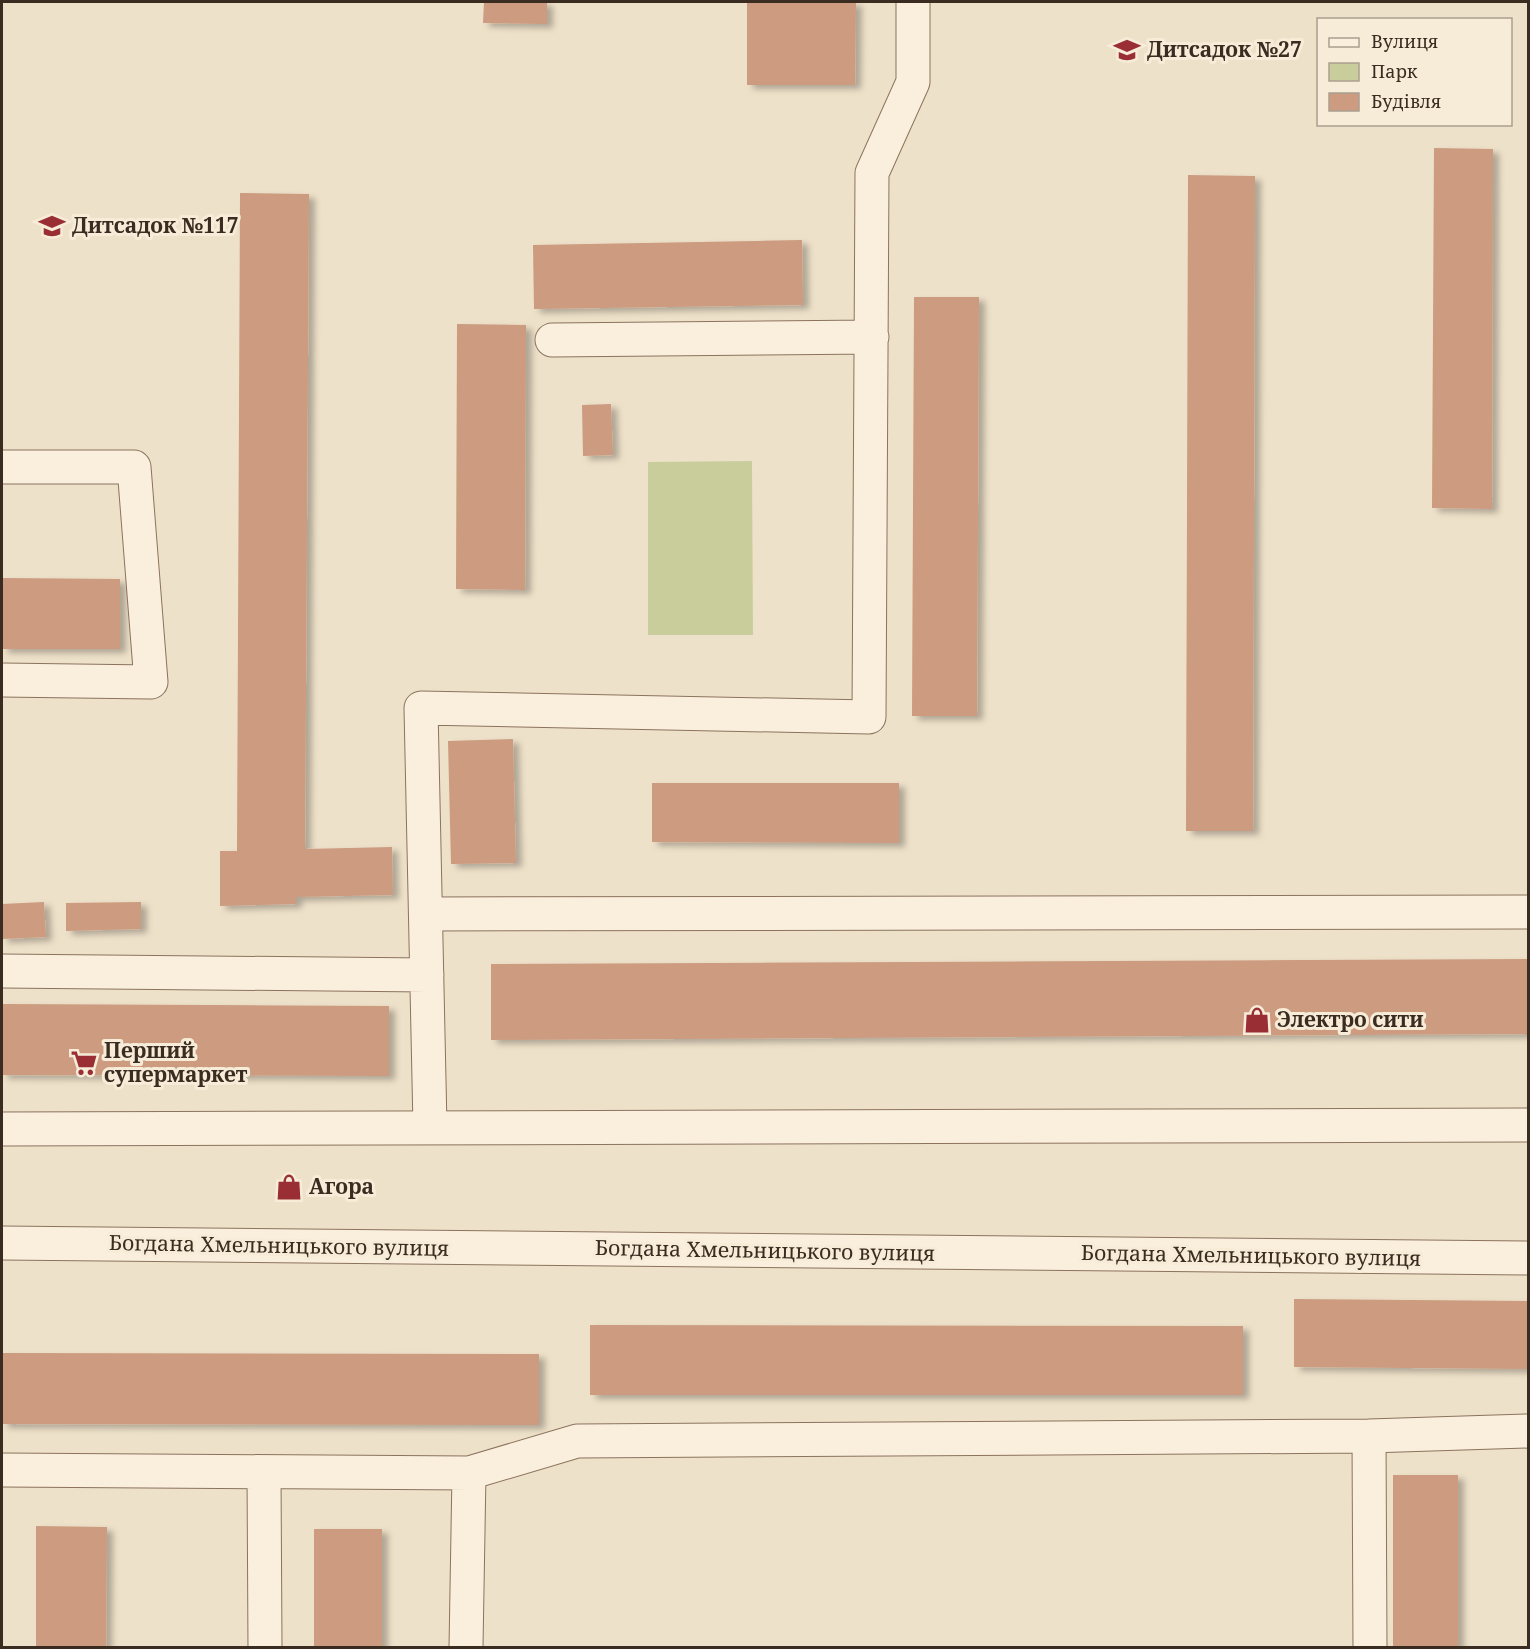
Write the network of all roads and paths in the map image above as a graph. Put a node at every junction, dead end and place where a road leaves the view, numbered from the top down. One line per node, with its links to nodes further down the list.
1 (914, 2): 2 (street)
2 (872, 337): 3 (street); 7 (street)
3 (552, 340)
4 (2, 467): 5 (street)
5 (2, 680)
6 (1528, 912): 7 (street)
7 (426, 914): 9 (street)
8 (2, 971): 9 (street)
9 (427, 975): 11 (street)
10 (1528, 1125): 11 (street)
11 (430, 1127): 12 (street)
12 (2, 1129)
13 (2, 1243): 14 (street, Богдана Хмельницького вулиця)
14 (1528, 1258)
15 (1528, 1431): 16 (street)
16 (1369, 1436): 19 (street); 22 (street)
17 (2, 1470): 18 (street)
18 (264, 1472): 19 (street); 20 (street)
19 (469, 1473): 21 (street)
20 (265, 1647)
21 (466, 1647)
22 (1370, 1647)

